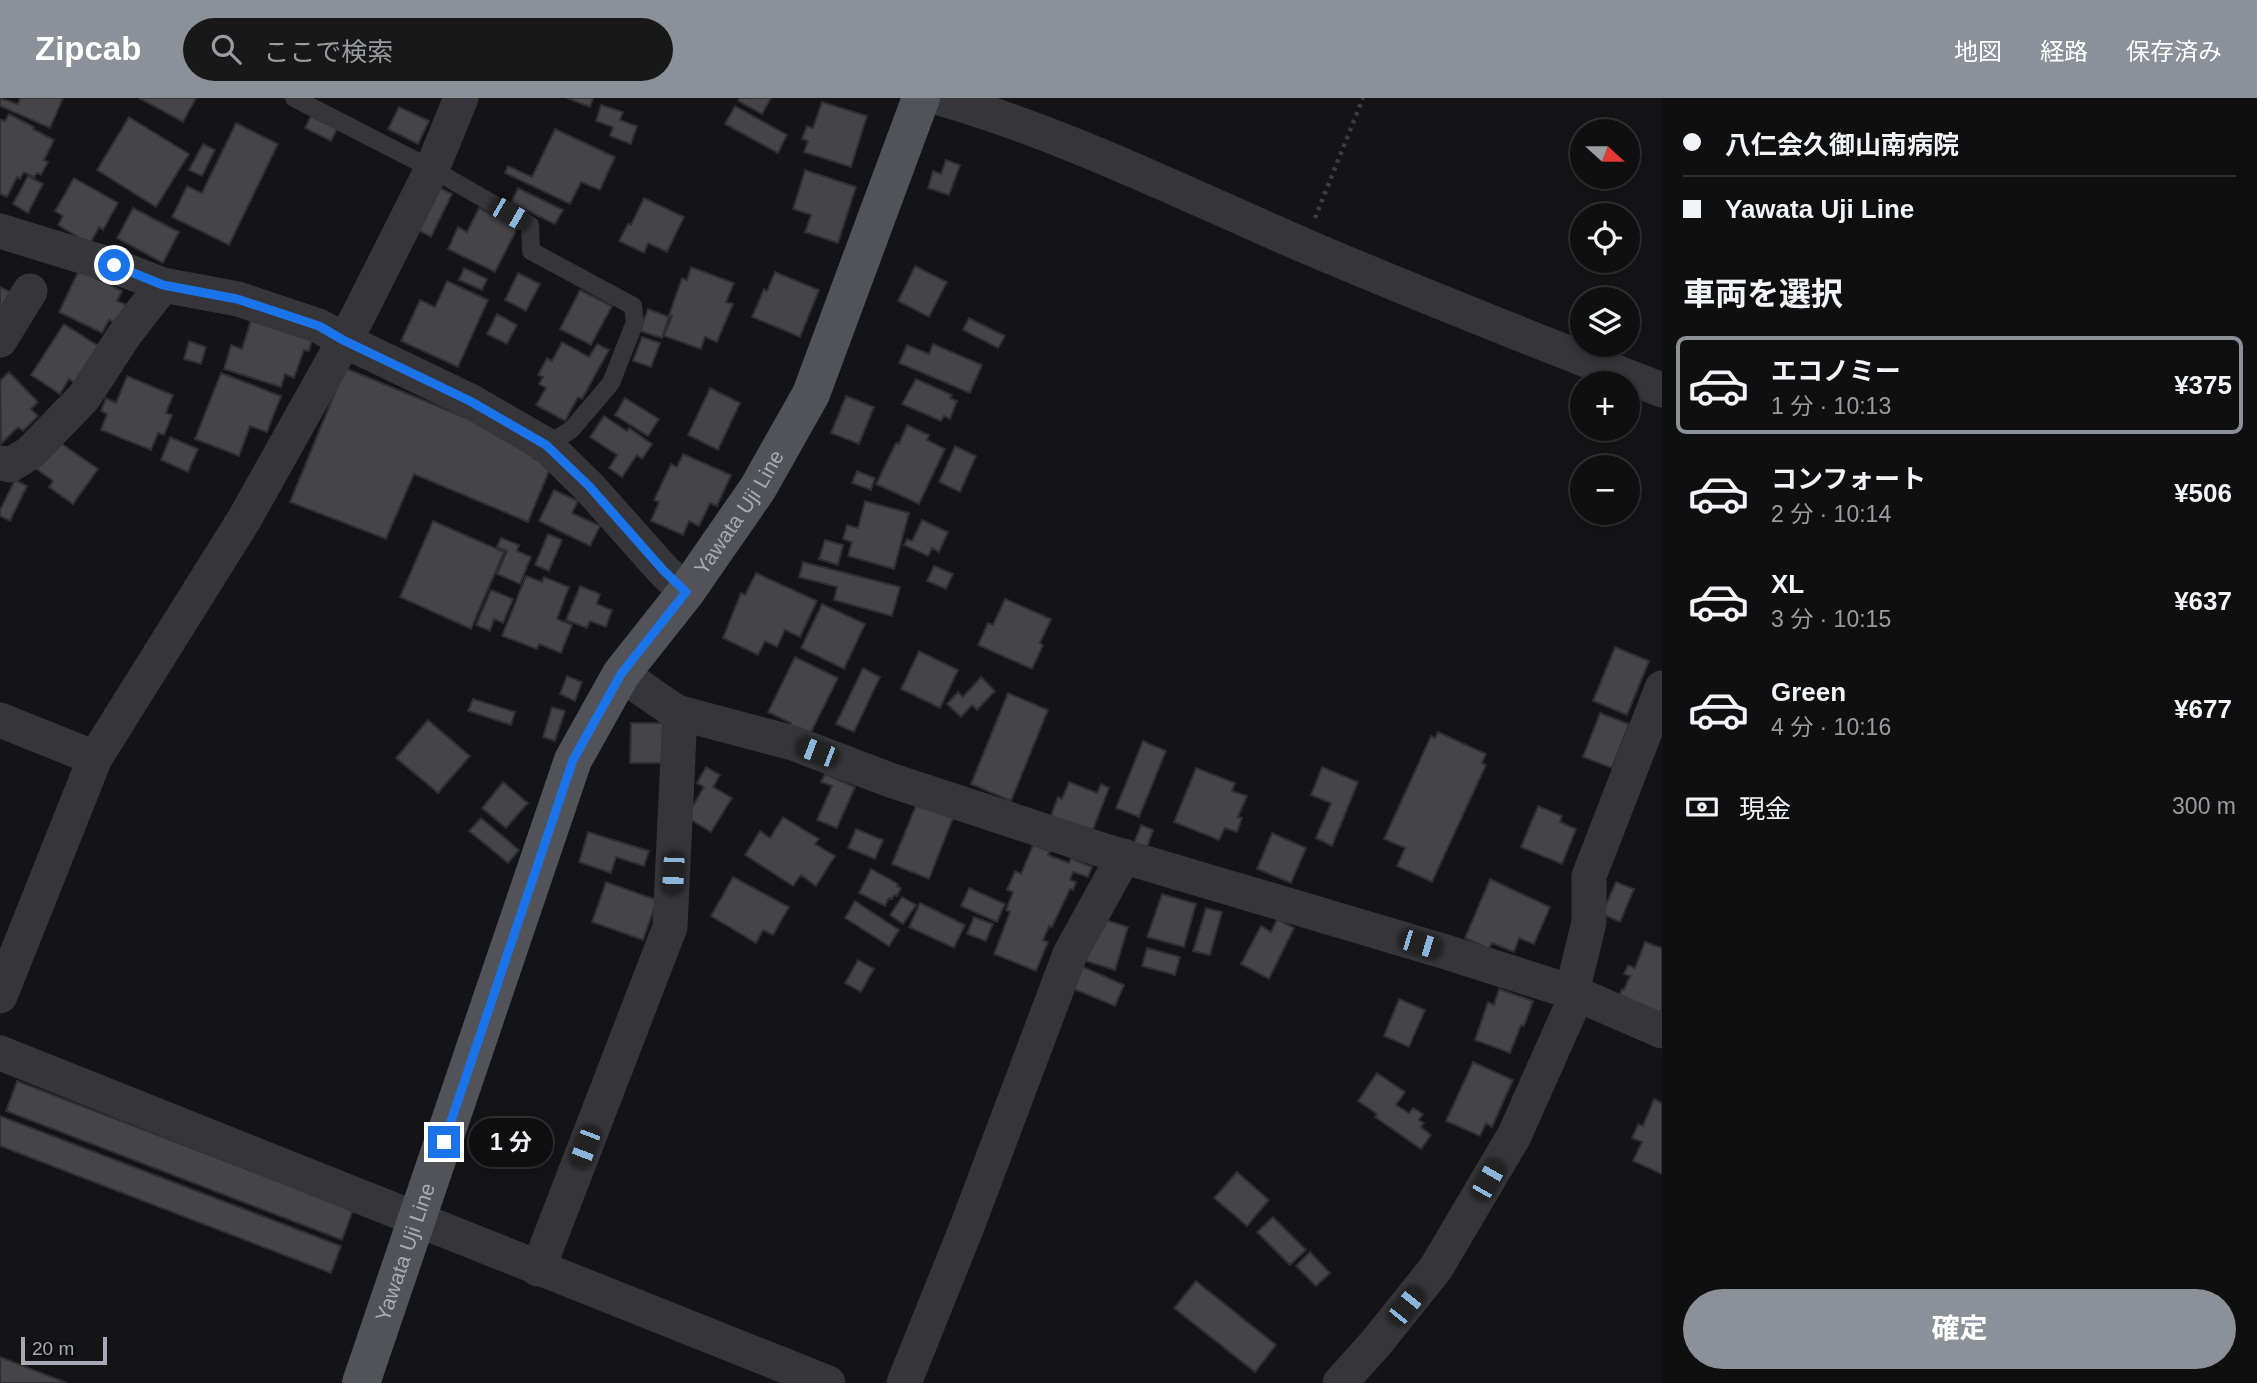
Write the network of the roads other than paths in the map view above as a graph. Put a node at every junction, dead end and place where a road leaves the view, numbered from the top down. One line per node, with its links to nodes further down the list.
1 (294, 98): 5 (lane)
2 (461, 98): 5 (street)
3 (921, 98): 14 (main road, Yawata Uji Line)
4 (940, 98): 11 (street)
5 (432, 169): 10 (street); 12 (lane)
6 (0, 230): 7 (street)
7 (163, 285): 10 (street); 13 (street)
8 (30, 291): 9 (street)
9 (0, 340)
10 (343, 340): 12 (street); 19 (street)
11 (1662, 390)
12 (546, 445): 14 (street)
13 (0, 463)
14 (686, 592): 15 (main road, Yawata Uji Line)
15 (621, 674): 17 (street); 25 (main road, Yawata Uji Line)
16 (1662, 688): 21 (street)
17 (681, 713): 20 (street); 26 (street)
18 (0, 720): 19 (street)
19 (95, 758): 22 (street)
20 (1124, 856): 21 (street); 29 (street)
21 (1572, 992): 23 (street); 30 (street)
22 (0, 996)
23 (1662, 1031)
24 (0, 1053): 25 (street)
25 (418, 1219): 26 (street); 27 (main road, Yawata Uji Line)
26 (538, 1269): 28 (street)
27 (360, 1383)
28 (828, 1383)
29 (904, 1383)
30 (1340, 1383)

